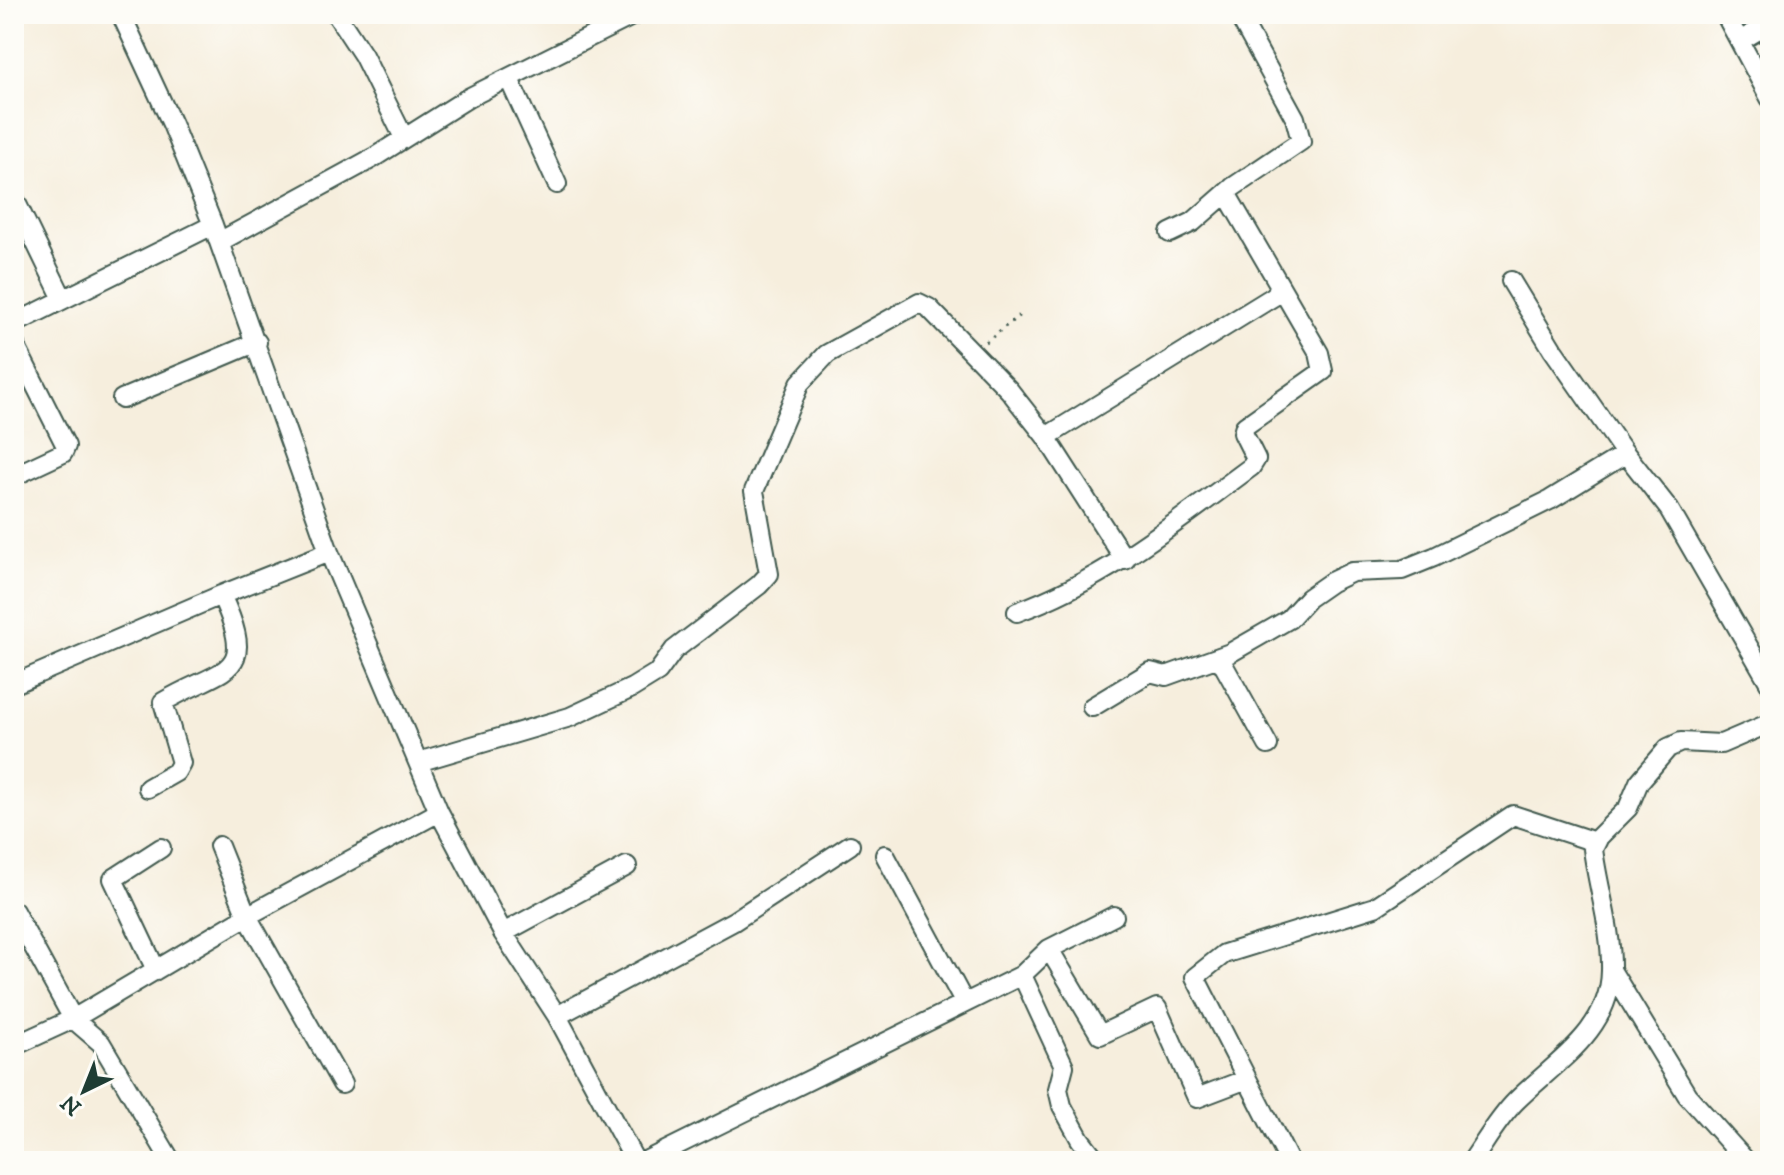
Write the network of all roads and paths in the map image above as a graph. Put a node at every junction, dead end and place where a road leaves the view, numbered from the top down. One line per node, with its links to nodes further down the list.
1 (121, 14): 14 (street)
2 (336, 14): 10 (street)
3 (636, 14): 8 (street)
4 (1238, 14): 12 (street)
5 (1725, 14): 7 (street)
6 (1770, 23): 7 (street)
7 (1740, 41): 9 (street)
8 (509, 79): 10 (street); 11 (street)
9 (1770, 98)
10 (404, 138): 14 (street)
11 (557, 184)
12 (1226, 193): 15 (street); 17 (street)
13 (14, 198): 18 (street)
14 (216, 233): 18 (street); 21 (street)
15 (1170, 233)
16 (1511, 281): 26 (street)
17 (1280, 292): 25 (street); 29 (street)
18 (63, 299): 20 (street)
19 (1021, 314): 23 (path)
20 (14, 324)
21 (257, 342): 24 (street); 28 (street)
22 (14, 343): 27 (street)
23 (974, 351): 25 (street); 38 (street)
24 (122, 399)
25 (1046, 437): 29 (street)
26 (1625, 454): 32 (street); 34 (street)
27 (14, 476)
28 (329, 552): 30 (street); 38 (street)
29 (1125, 560): 31 (street)
30 (221, 595): 33 (street); 39 (street)
31 (1017, 612)
32 (1219, 657): 35 (street); 37 (street)
33 (14, 684)
34 (1770, 684)
35 (1092, 707)
36 (1770, 723): 41 (street)
37 (1268, 745)
38 (418, 762): 40 (street)
39 (148, 788)
40 (439, 812): 48 (street); 50 (street)
41 (1595, 842): 53 (street); 59 (street)
42 (850, 845): 56 (street)
43 (219, 846): 48 (street)
44 (161, 848): 52 (street)
45 (885, 855): 55 (street)
46 (627, 866): 50 (street)
47 (14, 911): 57 (street)
48 (247, 916): 52 (street); 60 (street)
49 (1114, 916): 51 (street)
50 (503, 933): 56 (street)
51 (1049, 949): 54 (street); 59 (street)
52 (156, 970): 57 (street)
53 (1611, 970): 66 (street); 67 (street)
54 (1022, 975): 55 (street); 64 (street)
55 (964, 1002): 63 (street)
56 (557, 1016): 62 (street)
57 (73, 1019): 58 (street); 61 (street)
58 (14, 1046)
59 (1247, 1079): 65 (street)
60 (342, 1084)
61 (171, 1161)
62 (635, 1161)
63 (645, 1161)
64 (1097, 1161)
65 (1289, 1161)
66 (1472, 1161)
67 (1746, 1161)

